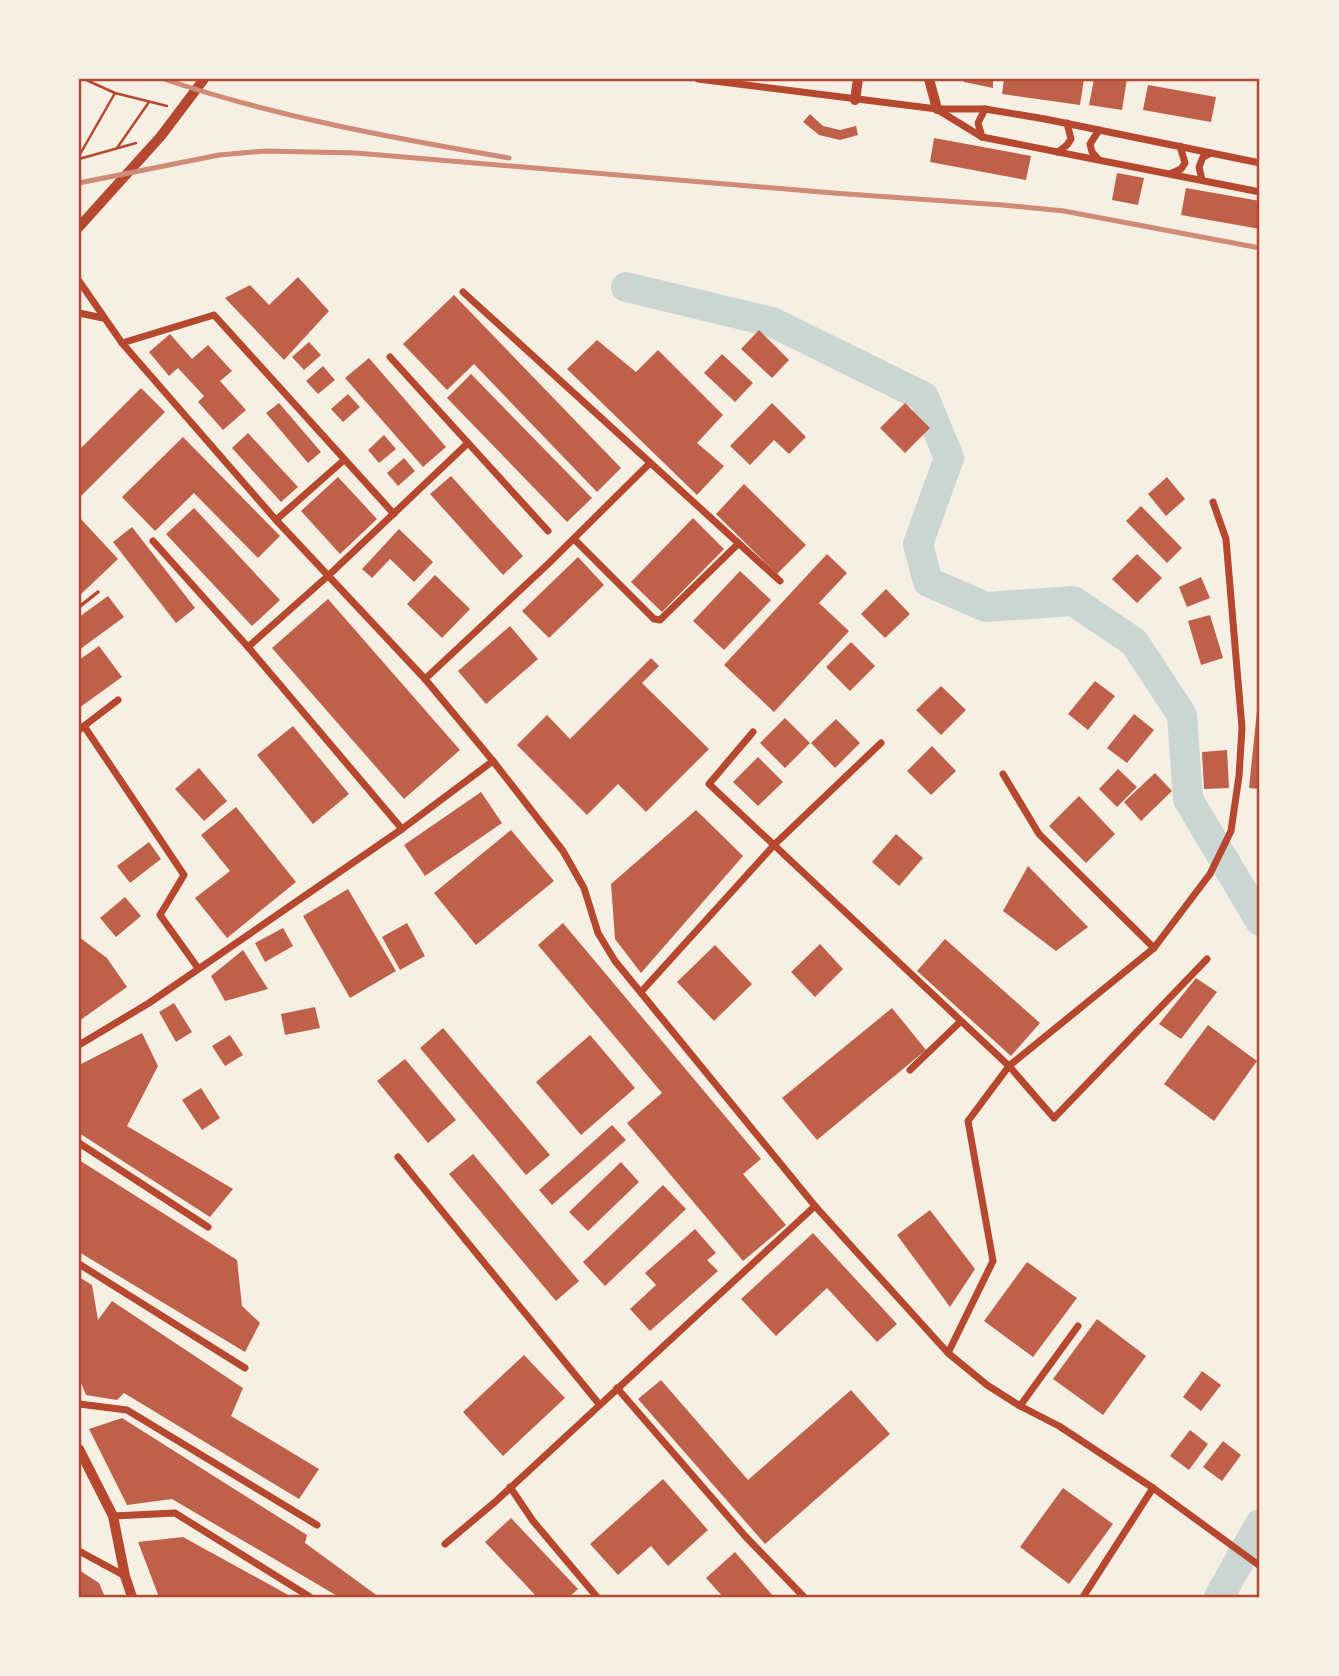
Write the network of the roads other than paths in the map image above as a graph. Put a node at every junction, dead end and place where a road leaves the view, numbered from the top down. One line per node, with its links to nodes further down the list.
1 (204, 79): 19 (street)
2 (698, 79): 5 (street)
3 (858, 79): 5 (street)
4 (929, 79): 6 (street)
5 (855, 100): 6 (street)
6 (937, 109): 7 (street); 10 (street)
7 (985, 109): 8 (street); 10 (street)
8 (1067, 123): 9 (street); 12 (street)
9 (1099, 131): 11 (street); 14 (street)
10 (982, 137): 12 (street)
11 (1180, 146): 13 (street); 16 (street)
12 (1058, 152): 14 (street)
13 (1211, 153): 15 (street); 17 (street)
14 (1098, 160): 16 (street)
15 (1260, 163)
16 (1172, 173): 17 (street)
17 (1202, 180): 18 (street)
18 (1260, 192)
19 (79, 227)
20 (79, 281): 23 (street)
21 (463, 292): 28 (street)
22 (79, 313): 23 (street)
23 (103, 318): 24 (street)
24 (122, 343): 27 (street); 31 (street)
25 (390, 357): 26 (street)
26 (468, 443): 30 (street); 32 (street)
27 (344, 460): 30 (street); 31 (street)
28 (649, 464): 33 (street); 35 (street)
29 (1213, 502): 50 (street)
30 (394, 514): 36 (street)
31 (276, 520): 36 (street)
32 (548, 531)
33 (574, 539): 35 (street); 41 (street)
34 (153, 541): 40 (street)
35 (738, 544): 37 (street)
36 (329, 575): 40 (street); 41 (street)
37 (779, 581)
38 (98, 592): 39 (lane)
39 (79, 607)
40 (248, 647): 48 (street)
41 (425, 679): 46 (street)
42 (118, 699): 43 (street)
43 (81, 728): 52 (street)
44 (753, 732): 49 (street)
45 (881, 743): 49 (street)
46 (493, 761): 48 (street); 53 (street)
47 (1003, 774): 50 (street)
48 (402, 829): 52 (street)
49 (775, 844): 53 (street); 54 (street)
50 (1154, 948): 56 (street)
51 (1207, 959): 56 (street)
52 (198, 968): 55 (street)
53 (640, 992): 60 (street)
54 (960, 1022): 56 (street); 57 (street)
55 (79, 1045)
56 (1009, 1066): 64 (street)
57 (910, 1070)
58 (79, 1143): 61 (street)
59 (398, 1157): 68 (street)
60 (815, 1206): 64 (street); 66 (street)
61 (208, 1227)
62 (79, 1264): 65 (street)
63 (1078, 1326): 69 (street)
64 (948, 1353): 69 (street)
65 (245, 1368)
66 (617, 1388): 68 (street); 82 (street)
67 (79, 1404): 74 (street)
68 (599, 1404): 71 (street)
69 (1020, 1406): 72 (street)
70 (79, 1449): 73 (street)
71 (510, 1487): 75 (street); 81 (street)
72 (1153, 1488): 77 (street); 83 (street)
73 (113, 1516): 78 (street); 80 (street)
74 (317, 1525)
75 (445, 1544)
76 (79, 1551): 78 (street)
77 (1260, 1566)
78 (125, 1576): 79 (street)
79 (132, 1597)
80 (310, 1597)
81 (597, 1597)
82 (804, 1597)
83 (1083, 1597)

